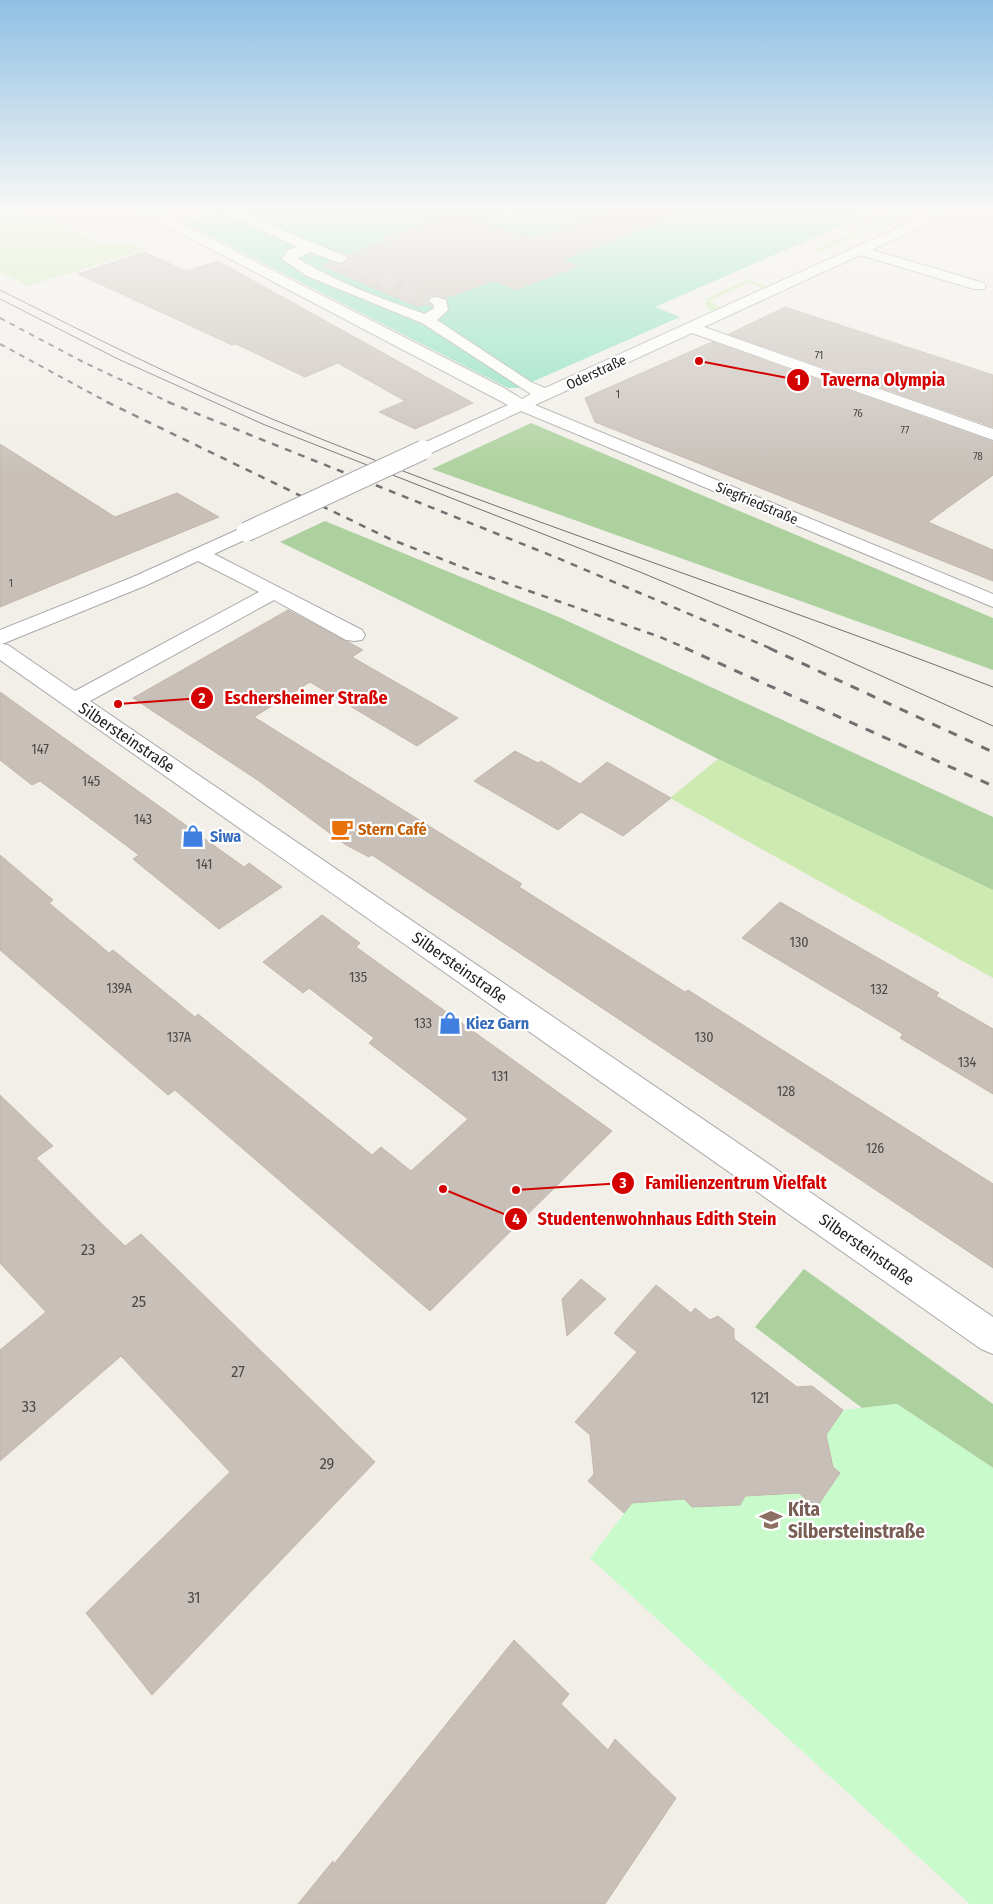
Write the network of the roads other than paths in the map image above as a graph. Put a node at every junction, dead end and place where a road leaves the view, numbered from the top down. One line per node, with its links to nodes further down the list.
1 (321, 300): 8 (street, Siegfriedstraße)
2 (374, 300): 5 (street)
3 (753, 300): 6 (street, Oderstraße)
4 (436, 301): 5 (street)
5 (426, 320): 7 (street)
6 (692, 328): 7 (street, Oderstraße); 9 (street)
7 (546, 395): 8 (street, Oderstraße)
8 (520, 405): 10 (street, Oderstraße, bridge); 12 (street, Siegfriedstraße)
9 (993, 435)
10 (199, 554): 11 (street); 14 (street, Oderstraße)
11 (274, 592): 13 (street); 16 (street)
12 (993, 601)
13 (354, 635)
14 (0, 638)
15 (0, 650): 16 (street, Silbersteinstraße)
16 (74, 701): 17 (street, Silbersteinstraße)
17 (993, 1337)

